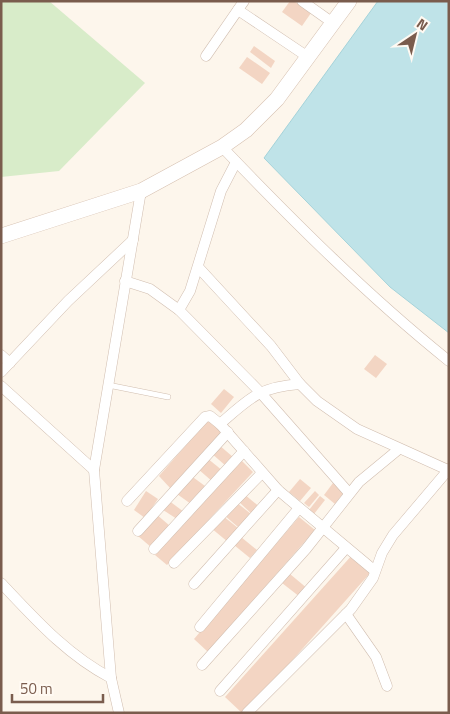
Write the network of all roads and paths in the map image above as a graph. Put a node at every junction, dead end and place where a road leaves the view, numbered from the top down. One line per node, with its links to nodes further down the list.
1 (302, 1): 4 (street)
2 (349, 1): 4 (main road)
3 (241, 6): 5 (street); 6 (street)
4 (333, 23): 6 (main road)
5 (206, 56)
6 (308, 57): 7 (main road)
7 (222, 147): 8 (street); 9 (main road)
8 (236, 162): 12 (street); 16 (street)
9 (141, 190): 10 (main road); 11 (street)
10 (1, 236)
11 (133, 240): 13 (street); 17 (street)
12 (198, 267): 14 (street); 20 (street)
13 (125, 281): 14 (street); 19 (street)
14 (179, 310): 22 (street)
15 (1, 355): 17 (street)
16 (449, 361)
17 (10, 364): 18 (street)
18 (1, 372)
19 (108, 384): 23 (lane); 28 (street)
20 (300, 384): 22 (street); 26 (street)
21 (1, 386): 28 (street)
22 (260, 391): 24 (street); 32 (street)
23 (168, 398)
24 (220, 424): 25 (street); 33 (street)
25 (228, 432): 27 (street); 36 (street)
26 (399, 449): 29 (street); 32 (street)
27 (244, 452): 30 (street); 38 (street)
28 (94, 470): 46 (street)
29 (448, 470): 40 (street)
30 (262, 473): 31 (street); 39 (street)
31 (278, 490): 34 (street); 42 (street)
32 (350, 493): 35 (street)
33 (127, 500)
34 (299, 508): 35 (street); 44 (street)
35 (322, 529): 37 (street); 45 (street)
36 (138, 531)
37 (346, 548): 40 (street); 48 (street)
38 (154, 549)
39 (174, 564)
40 (375, 571): 43 (street)
41 (1, 583): 46 (street)
42 (194, 584)
43 (346, 614): 47 (street); 50 (street)
44 (200, 627)
45 (202, 665)
46 (111, 678): 49 (street)
47 (387, 686)
48 (220, 691)
49 (119, 713)
50 (247, 713)

